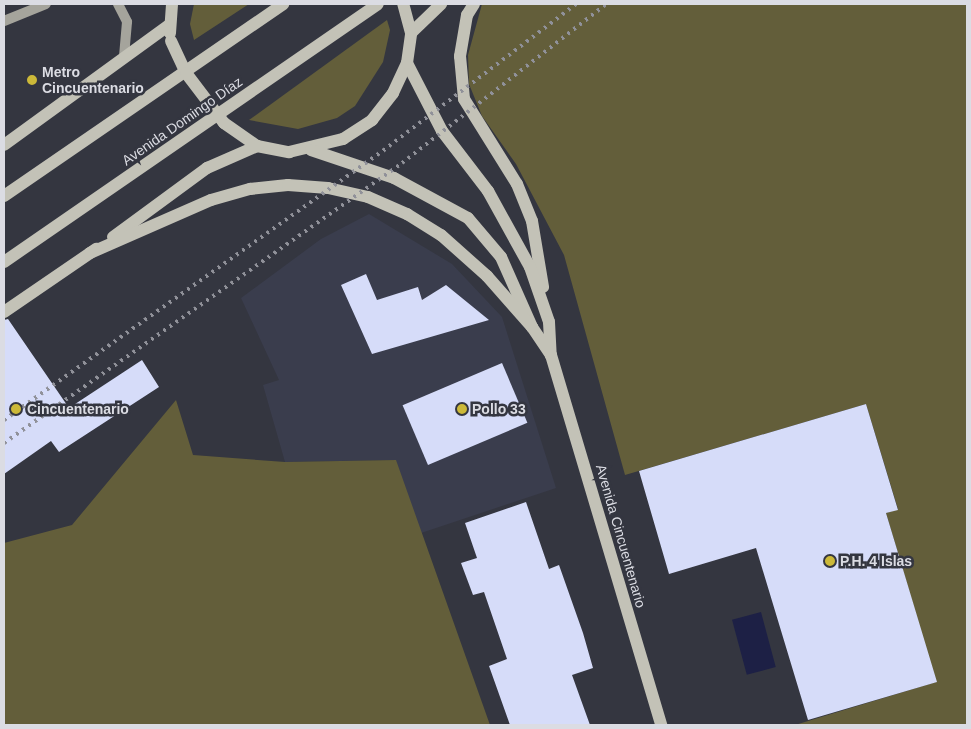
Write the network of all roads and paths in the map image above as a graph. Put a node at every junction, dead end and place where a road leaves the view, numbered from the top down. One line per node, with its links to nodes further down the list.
1 (46, 4): 9 (main road)
2 (118, 4): 12 (main road)
3 (283, 4): 17 (main road)
4 (378, 4): 19 (main road, Avenida Domingo Díaz)
5 (441, 4): 11 (main road)
6 (474, 4): 21 (main road)
7 (168, 5): 10 (main road)
8 (405, 8): 11 (main road)
9 (4, 21)
10 (169, 25): 12 (main road); 15 (main road, bridge)
11 (411, 33): 13 (main road)
12 (124, 58): 14 (main road)
13 (407, 63): 16 (main road); 21 (main road, Avenida Cincuentenario)
14 (4, 145)
15 (257, 146): 16 (main road); 18 (main road)
16 (311, 150): 22 (main road, Avenida Cincuentenario)
17 (4, 196)
18 (90, 254): 20 (main road); 22 (main road)
19 (4, 262)
20 (4, 312)
21 (549, 322): 23 (main road, Avenida Cincuentenario)
22 (532, 327): 23 (main road, Avenida Cincuentenario)
23 (551, 355): 24 (main road, Avenida Cincuentenario)
24 (661, 725)

